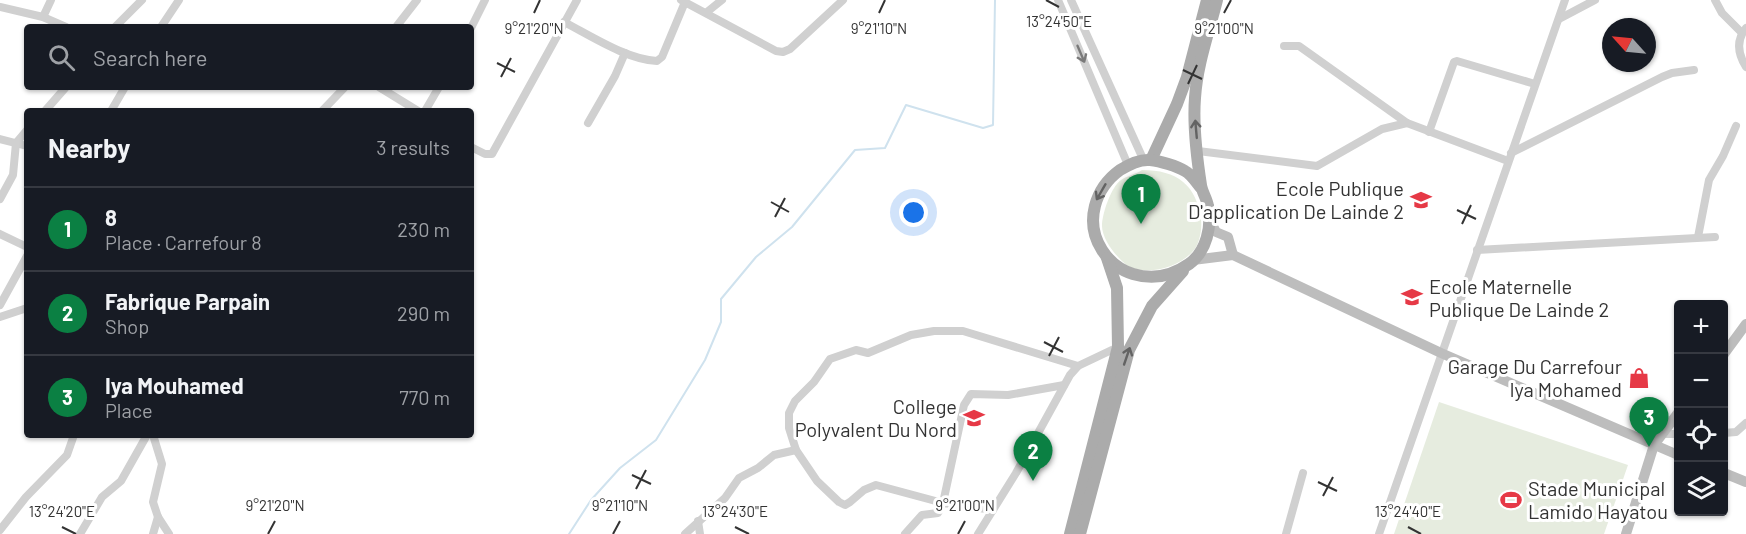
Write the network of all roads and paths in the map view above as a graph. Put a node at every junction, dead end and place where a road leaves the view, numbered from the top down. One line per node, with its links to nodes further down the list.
1 (51, 0): 19 (street)
2 (142, 0): 23 (street)
3 (179, 0): 24 (street)
4 (417, 0): 25 (street)
5 (485, 0): 26 (street)
6 (577, 0): 21 (street)
7 (722, 0): 18 (street)
8 (843, 0): 18 (street)
9 (1058, 0): 55 (street, one-way to 55)
10 (1071, 0): 54 (street)
11 (1207, 0): 54 (main road)
12 (1217, 0): 52 (main road, one-way to 12)
13 (1595, 0): 20 (street)
14 (1715, 0): 27 (street)
15 (683, 1): 18 (street); 29 (street)
16 (1563, 1): 20 (street)
17 (0, 7): 19 (street)
18 (707, 12)
19 (43, 17): 22 (street)
20 (1559, 18): 32 (street)
21 (564, 22): 29 (street); 51 (street)
22 (59, 24)
23 (118, 24)
24 (163, 24)
25 (398, 24)
26 (473, 24)
27 (1744, 31): 30 (street)
28 (1284, 45): 44 (street)
29 (625, 52): 43 (street)
30 (1746, 67)
31 (1694, 70): 53 (street)
32 (1535, 84): 46 (street); 53 (street)
33 (63, 90): 38 (street)
34 (122, 90): 39 (street)
35 (342, 90): 40 (street)
36 (383, 90): 41 (street)
37 (438, 90): 42 (street)
38 (48, 108)
39 (113, 108)
40 (325, 108)
41 (413, 108)
42 (427, 108)
43 (588, 123)
44 (1407, 123): 46 (street); 52 (street)
45 (1736, 126): 60 (street)
46 (1429, 132): 53 (street)
47 (24, 134): 49 (street)
48 (0, 139): 49 (street)
49 (16, 143): 50 (street); 57 (street)
50 (24, 145)
51 (474, 148)
52 (1198, 151): 56 (main road)
53 (1510, 157): 63 (street)
54 (1148, 160): 55 (main road); 56 (main road)
55 (1128, 165): 65 (main road, one-way to 65)
56 (1201, 188): 58 (main road)
57 (0, 199)
58 (1210, 221): 64 (street); 67 (main road)
59 (0, 234): 62 (street)
60 (1698, 237): 61 (street); 63 (street)
61 (1715, 237)
62 (24, 246)
63 (1477, 250): 74 (street)
64 (1233, 255): 67 (street); 74 (street)
65 (1106, 257): 67 (main road); 72 (main road)
66 (24, 261): 68 (street)
67 (1191, 262): 104 (main road, one-way to 67)
68 (0, 305)
69 (24, 309): 70 (street)
70 (0, 317)
71 (1746, 324): 73 (street)
72 (1118, 347): 75 (street); 103 (main road)
73 (1728, 349)
74 (1441, 353): 85 (street); 106 (street)
75 (1078, 366): 76 (street); 86 (street)
76 (1064, 385): 91 (street); 92 (street)
77 (1674, 418): 80 (street)
78 (1746, 423): 79 (street)
79 (1728, 433)
80 (1662, 434): 81 (street); 85 (street)
81 (1674, 434)
82 (73, 438): 95 (street)
83 (145, 438): 96 (street)
84 (154, 438): 93 (street)
85 (1654, 445): 87 (street); 107 (street)
86 (795, 450): 91 (street); 94 (street)
87 (1674, 453)
88 (1303, 473): 105 (street)
89 (1728, 475): 90 (street)
90 (1746, 482)
91 (944, 503): 92 (street); 101 (street)
92 (993, 510): 102 (street)
93 (159, 517): 97 (street); 98 (street)
94 (698, 521): 99 (street); 100 (street)
95 (0, 530)
96 (80, 534)
97 (153, 534)
98 (169, 534)
99 (685, 534)
100 (700, 534)
101 (905, 534)
102 (978, 534)
103 (1070, 534)
104 (1080, 534)
105 (1286, 534)
106 (1379, 534)
107 (1626, 534)

